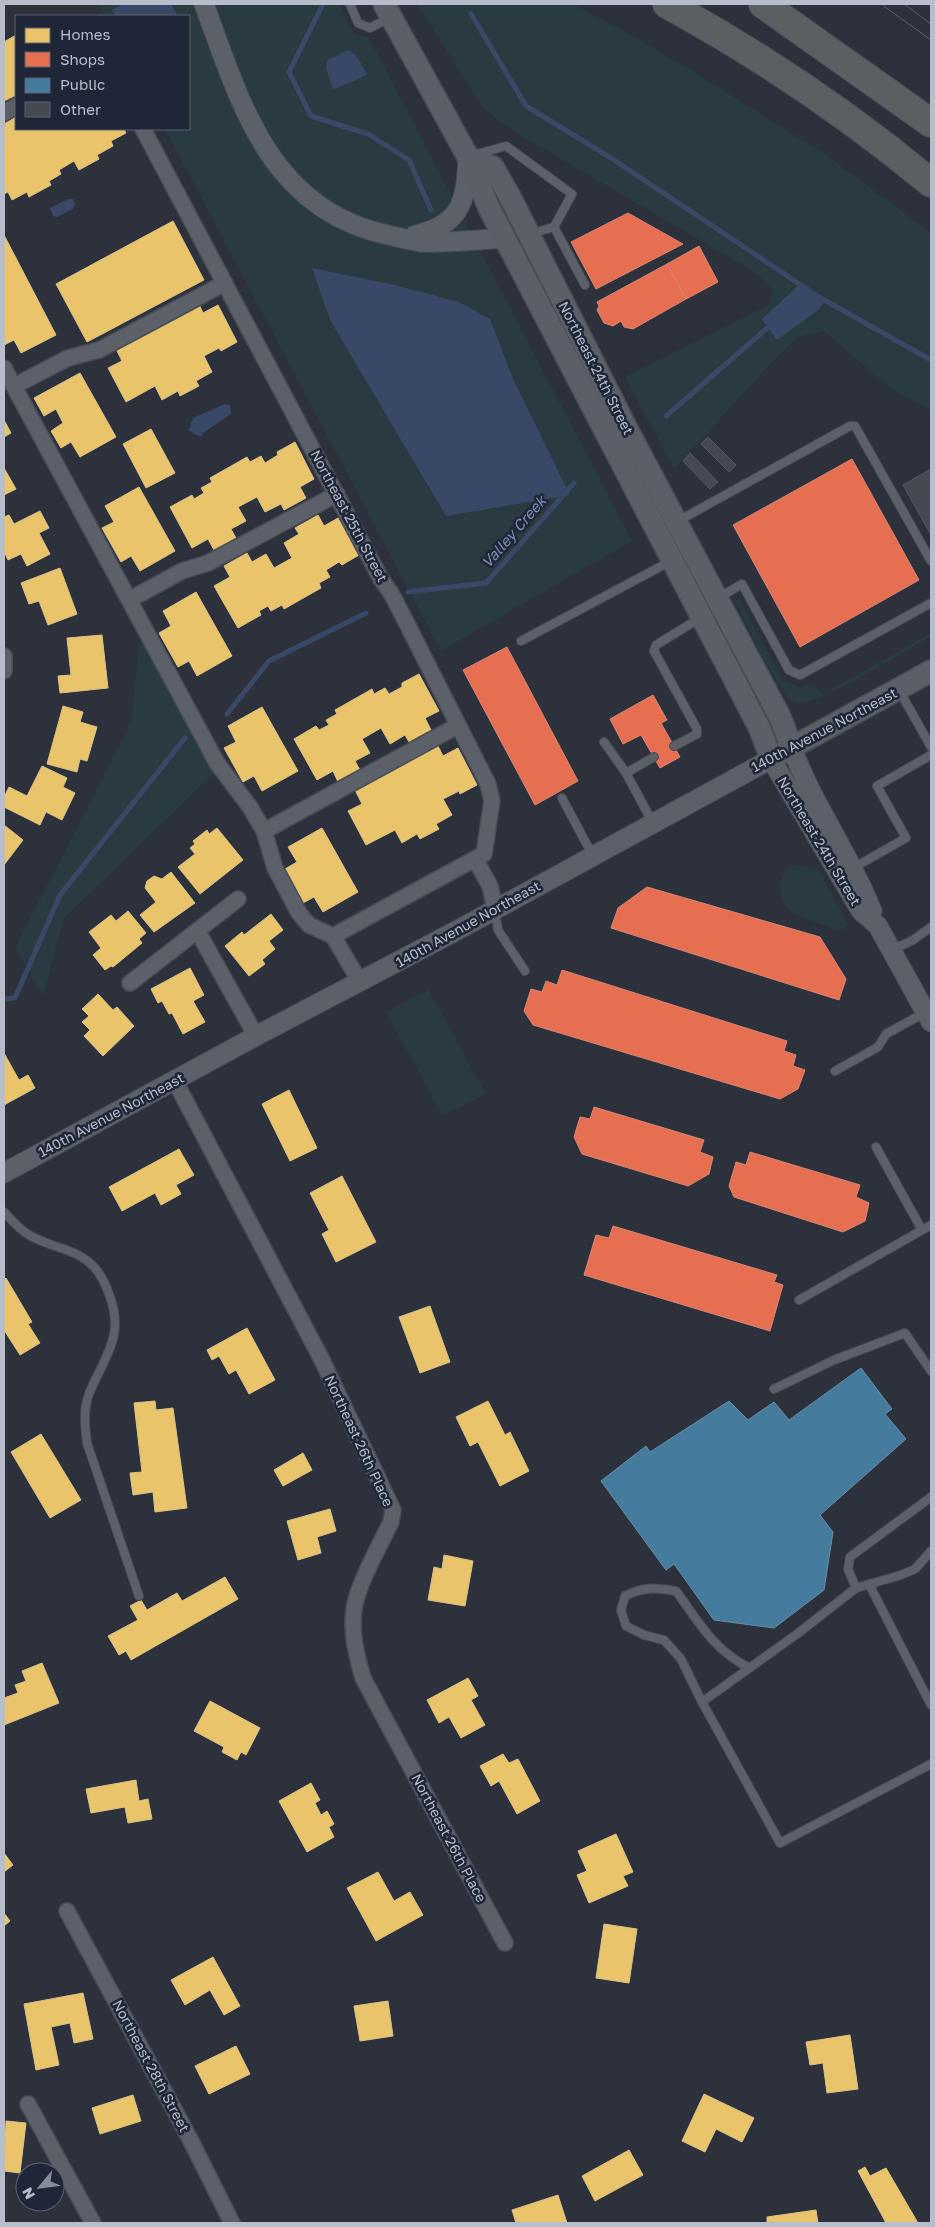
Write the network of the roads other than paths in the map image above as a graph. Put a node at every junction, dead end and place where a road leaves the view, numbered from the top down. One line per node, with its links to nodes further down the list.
1 (204, 4): 14 (street)
2 (350, 4): 5 (lane)
3 (668, 4): 11 (highway)
4 (763, 4): 8 (highway)
5 (387, 10): 10 (main road)
6 (15, 107): 7 (street)
7 (4, 113)
8 (931, 124)
9 (144, 130): 16 (street, Northeast 25th Street)
10 (468, 157): 12 (lane); 13 (main road, Northeast 24th Street); 14 (street); 15 (main road)
11 (931, 183)
12 (554, 228): 13 (lane); 17 (lane)
13 (529, 234): 18 (main road, Northeast 24th Street)
14 (402, 238): 15 (street)
15 (505, 238): 18 (main road); 23 (main road)
16 (225, 283): 20 (street); 21 (street, Northeast 25th Street)
17 (585, 285)
18 (569, 314): 22 (main road, Northeast 24th Street)
19 (4, 368): 20 (street)
20 (14, 386): 26 (street)
21 (337, 494): 26 (street); 34 (street, Northeast 25th Street)
22 (676, 522): 24 (lane); 25 (main road, Northeast 24th Street)
23 (673, 560): 28 (main road); 29 (lane)
24 (931, 561)
25 (716, 598): 27 (lane); 38 (main road, Northeast 24th Street)
26 (129, 600): 45 (street)
27 (931, 603)
28 (702, 617): 36 (lane); 41 (main road)
29 (521, 641)
30 (4, 656): 31 (street)
31 (4, 671)
32 (931, 671): 33 (main road, 140th Avenue Northeast)
33 (899, 690): 37 (lane); 38 (main road, 140th Avenue Northeast)
34 (457, 726): 45 (street); 47 (street, Northeast 25th Street)
35 (604, 742): 42 (lane)
36 (674, 746)
37 (931, 747)
38 (792, 748): 41 (main road, 140th Avenue Northeast); 48 (street)
39 (931, 755): 48 (lane)
40 (654, 757): 42 (lane)
41 (771, 759): 44 (street, 140th Avenue Northeast); 51 (street, Northeast 24th Street)
42 (626, 773): 44 (lane)
43 (562, 798): 46 (lane)
44 (653, 823): 46 (street, 140th Avenue Northeast)
45 (264, 831): 54 (street)
46 (593, 856): 50 (street, 140th Avenue Northeast)
47 (475, 859): 50 (street); 54 (street)
48 (853, 868): 51 (street)
49 (238, 899): 53 (street)
50 (495, 909): 56 (lane); 57 (street, 140th Avenue Northeast)
51 (878, 926): 55 (street, Northeast 24th Street)
52 (931, 927): 55 (lane)
53 (198, 932): 58 (street); 60 (street)
54 (334, 936): 57 (street)
55 (892, 950): 59 (street, Northeast 24th Street)
56 (525, 971)
57 (360, 982): 60 (street, 140th Avenue Northeast)
58 (130, 983)
59 (928, 1017): 61 (lane)
60 (256, 1036): 62 (street, 140th Avenue Northeast)
61 (835, 1071)
62 (175, 1081): 64 (street, 140th Avenue Northeast); 81 (street, Northeast 26th Place)
63 (876, 1147): 67 (lane)
64 (4, 1173)
65 (4, 1212): 75 (lane)
66 (931, 1225): 67 (lane)
67 (922, 1230): 68 (lane)
68 (799, 1300)
69 (931, 1371): 70 (lane)
70 (774, 1389)
71 (931, 1498): 74 (lane)
72 (931, 1551): 73 (lane)
73 (869, 1584): 74 (lane); 78 (lane)
74 (856, 1588): 76 (lane)
75 (139, 1596)
76 (750, 1668): 77 (lane); 77 (lane)
77 (702, 1702): 79 (lane)
78 (931, 1705)
79 (931, 1764)
80 (67, 1911): 84 (street, Northeast 28th Street)
81 (505, 1944)
82 (28, 2104): 83 (street)
83 (93, 2223)
84 (232, 2223)

